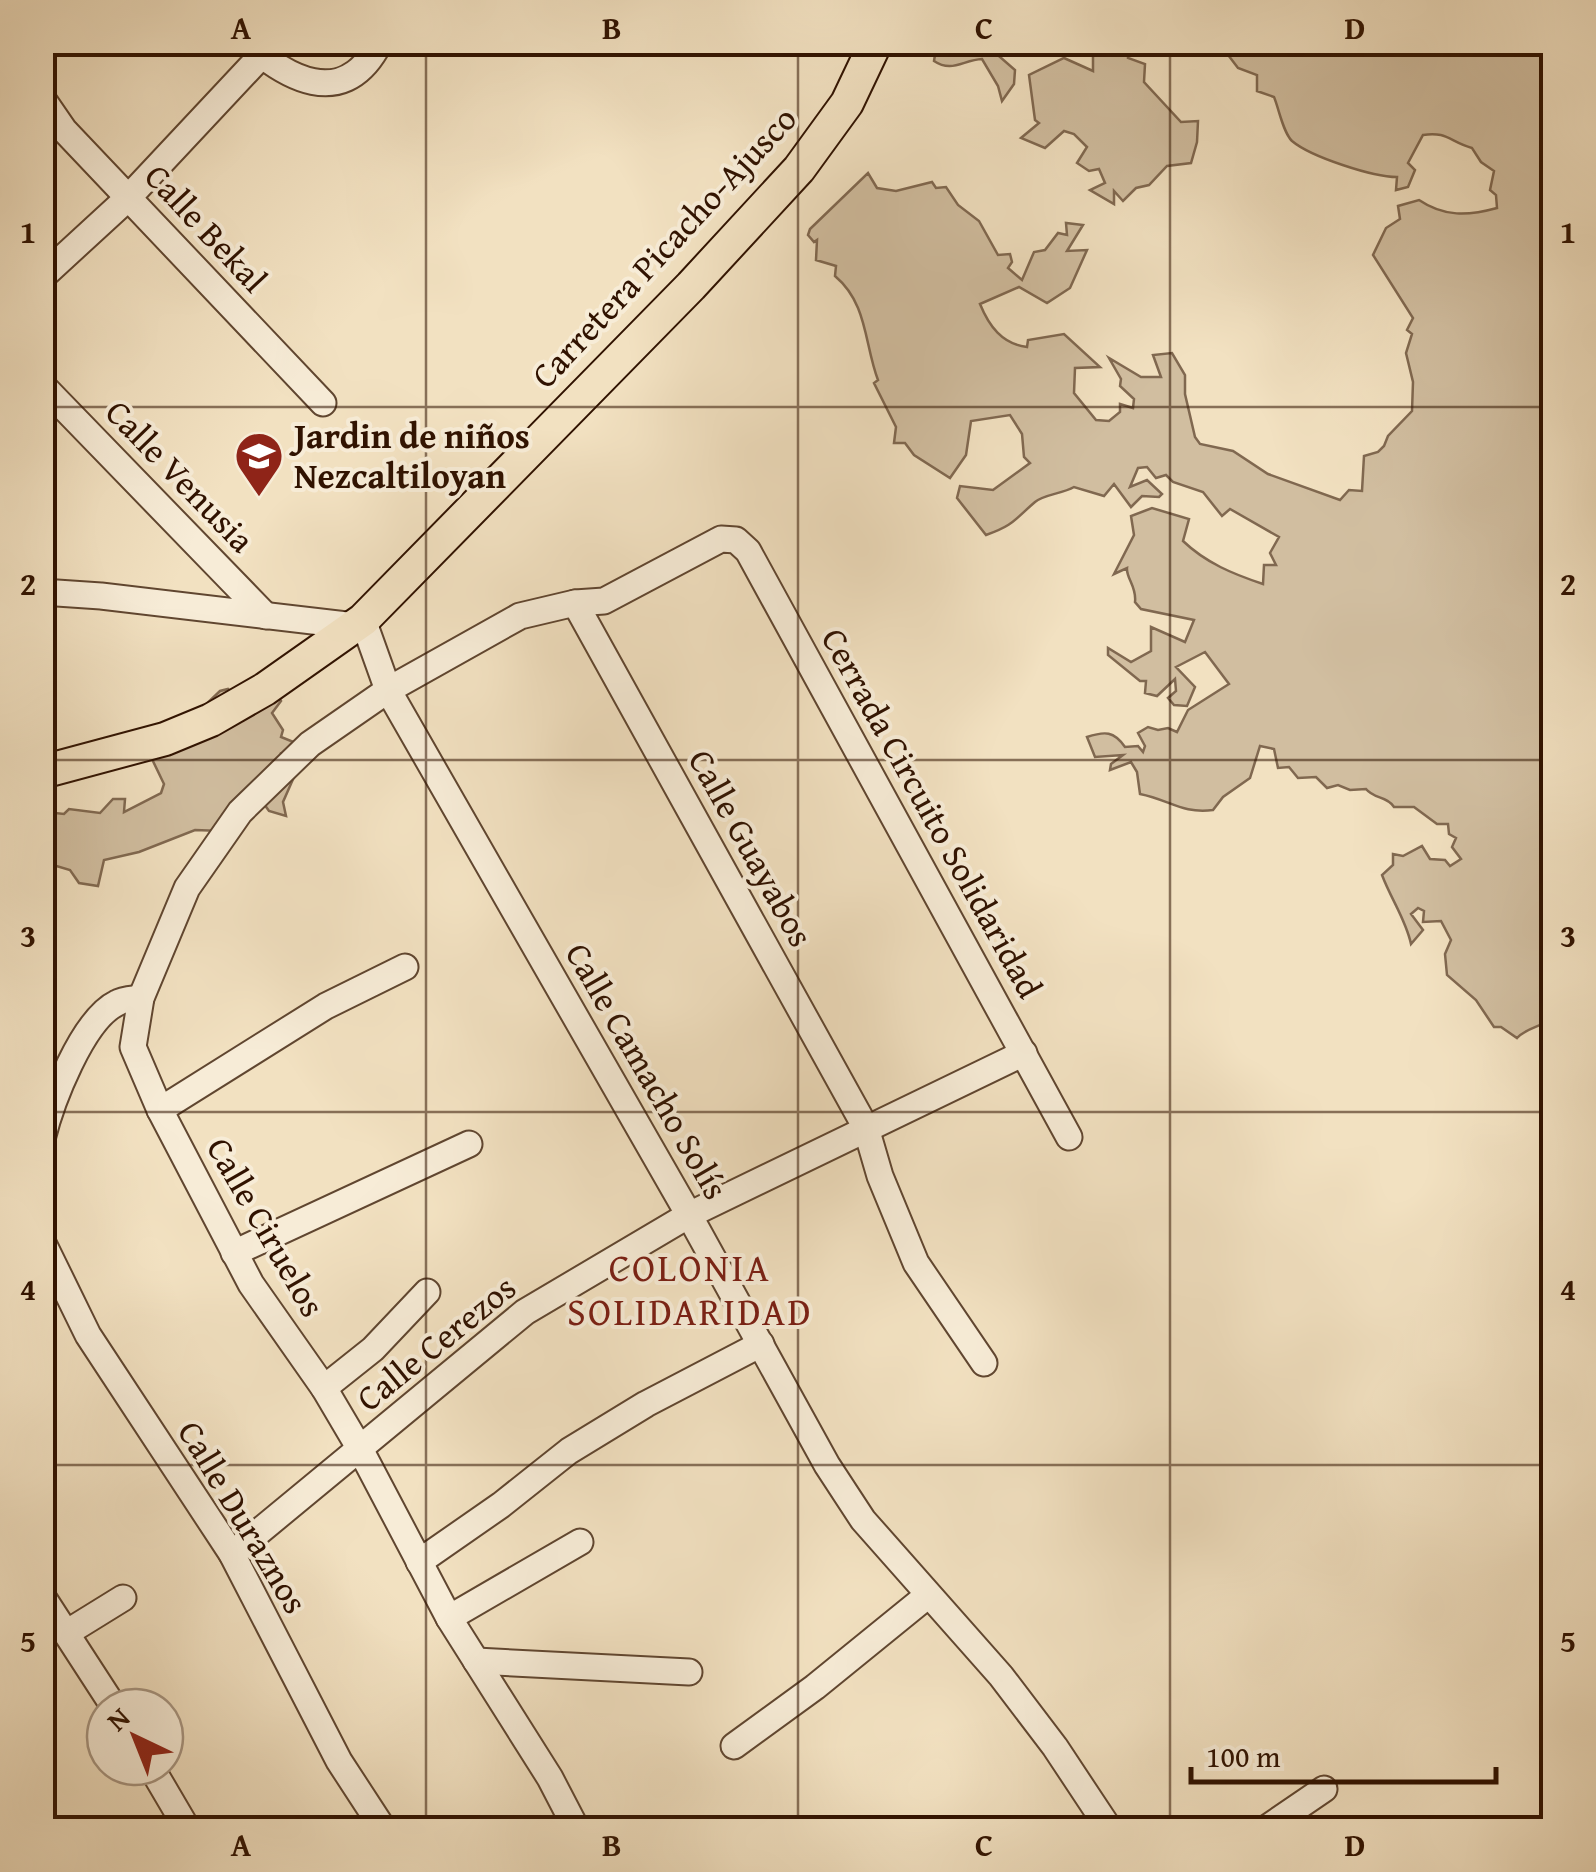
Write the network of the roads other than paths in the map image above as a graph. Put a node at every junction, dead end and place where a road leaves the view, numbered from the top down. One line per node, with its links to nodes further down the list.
1 (374, 42): 3 (street)
2 (876, 42): 13 (main road, Carretera Picacho-Ajusco)
3 (253, 49): 5 (street)
4 (42, 98): 5 (street, Calle Bekal)
5 (128, 198): 6 (street); 8 (street, Calle Bekal)
6 (42, 278)
7 (42, 385): 12 (street, Calle Venusia)
8 (323, 402)
9 (721, 540): 11 (street, Calle Ciruelos); 18 (street, Cerrada Circuito Solidaridad)
10 (42, 592): 12 (street)
11 (575, 603): 14 (street, Calle Ciruelos); 20 (street, Calle Guayabos)
12 (266, 616): 13 (street)
13 (359, 623): 14 (street, Calle Camacho Solís); 15 (main road, Carretera Picacho-Ajusco)
14 (388, 690): 17 (street, Calle Ciruelos); 24 (street, Calle Camacho Solís)
15 (42, 772)
16 (405, 967): 19 (street)
17 (140, 998): 19 (street, Calle Ciruelos); 22 (street)
18 (1024, 1053): 20 (street, Calle Cerezos); 21 (street, Cerrada Circuito Solidaridad)
19 (160, 1110): 26 (street, Calle Ciruelos)
20 (866, 1128): 24 (street, Calle Cerezos); 29 (street, Calle Guayabos)
21 (1068, 1137)
22 (42, 1139)
23 (469, 1144): 26 (street)
24 (689, 1215): 28 (street, Calle Camacho Solís); 31 (street, Calle Cerezos)
25 (42, 1241): 33 (street, Calle Duraznos)
26 (234, 1253): 30 (street, Calle Ciruelos)
27 (426, 1292): 30 (street)
28 (762, 1344): 34 (street); 36 (street, Calle Camacho Solís)
29 (984, 1363)
30 (324, 1388): 31 (street, Calle Ciruelos)
31 (360, 1449): 33 (street, Calle Cerezos); 34 (street, Calle Ciruelos)
32 (580, 1542): 38 (street)
33 (232, 1554): 47 (street, Calle Duraznos)
34 (419, 1562): 38 (street, Calle Ciruelos)
35 (42, 1596): 39 (street)
36 (928, 1596): 43 (street); 49 (street, Calle Camacho Solís)
37 (123, 1598): 39 (street)
38 (448, 1618): 40 (street, Calle Ciruelos)
39 (68, 1632): 42 (street)
40 (476, 1661): 41 (street); 48 (street, Calle Ciruelos)
41 (689, 1672)
42 (102, 1687)
43 (734, 1746)
44 (163, 1787): 46 (street)
45 (1324, 1789): 50 (street)
46 (188, 1830)
47 (384, 1830)
48 (578, 1830)
49 (1110, 1830)
50 (1264, 1830)

